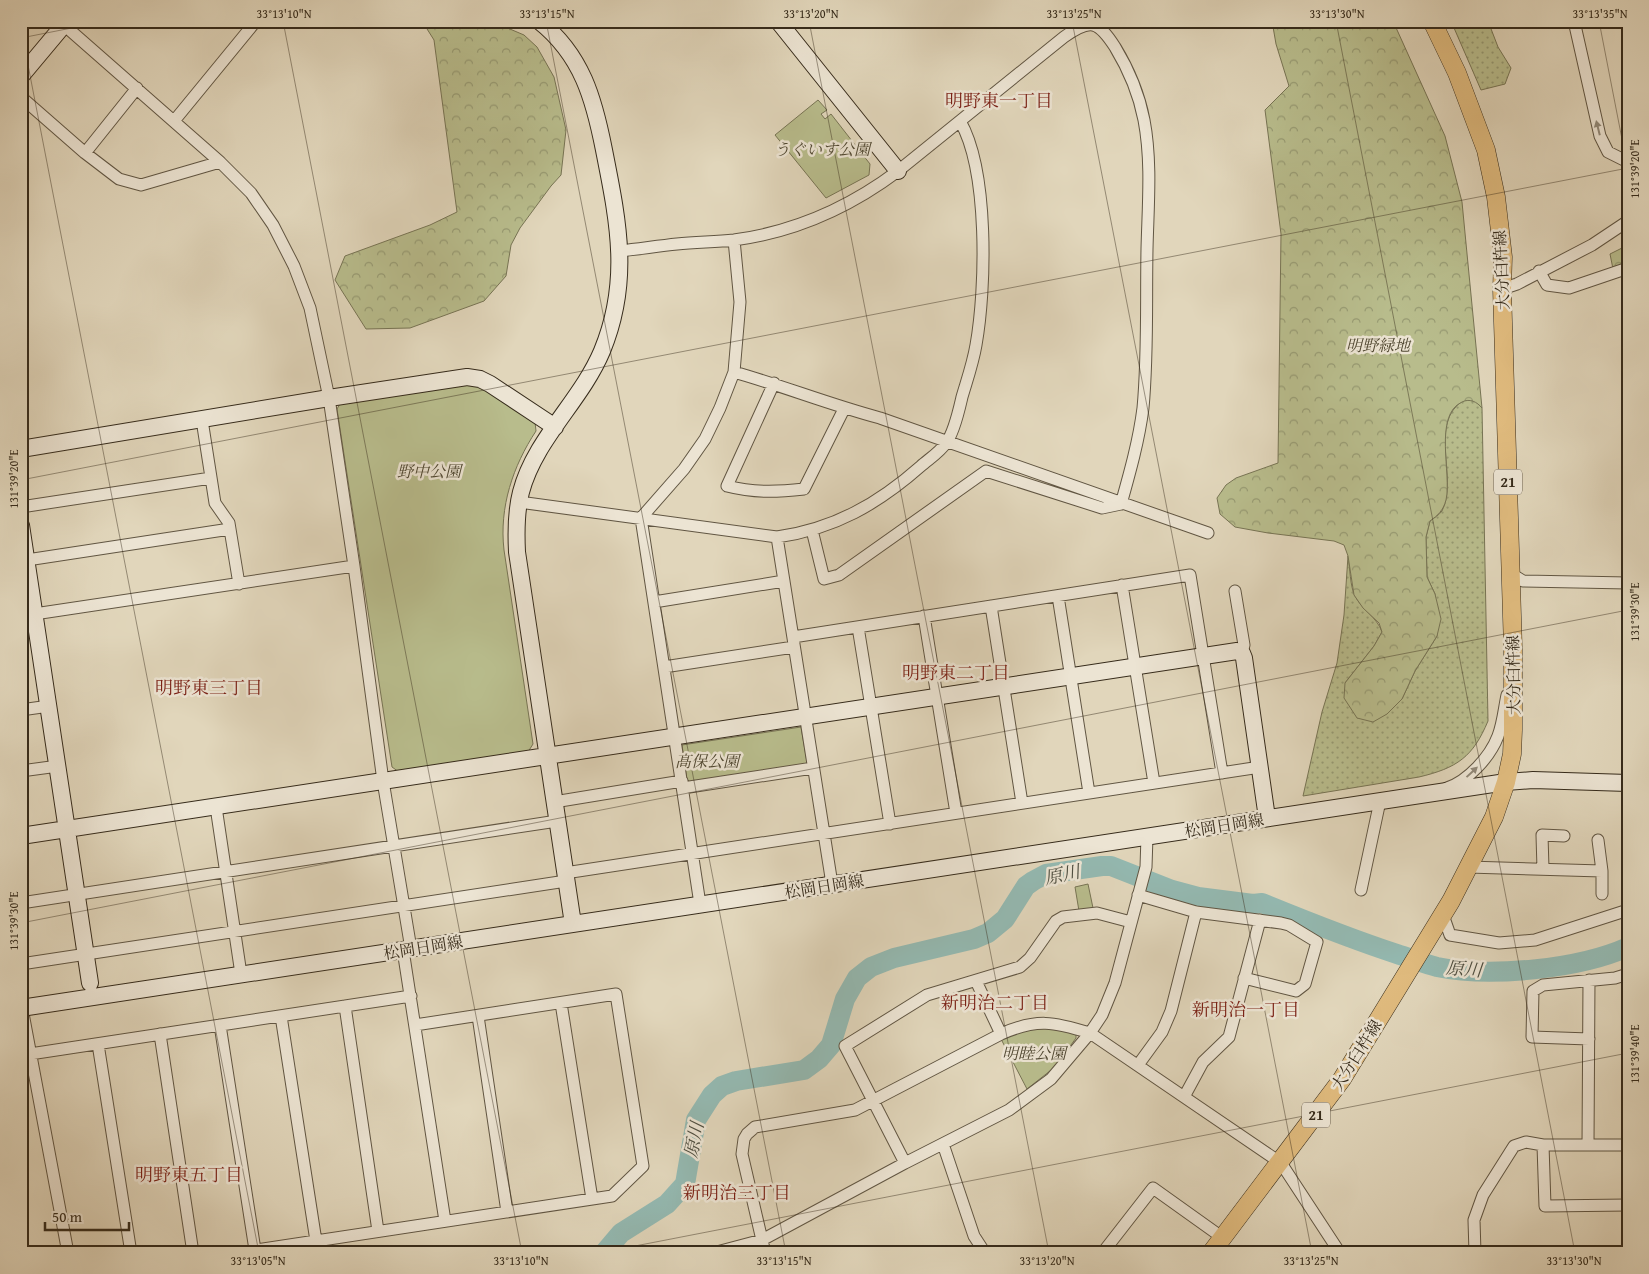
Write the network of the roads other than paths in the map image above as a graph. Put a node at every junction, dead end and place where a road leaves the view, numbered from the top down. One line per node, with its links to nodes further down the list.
1 (256, 21): 10 (street)
2 (540, 21): 18 (street)
3 (778, 21): 15 (street)
4 (1432, 21): 21 (main road, 大分臼杵線 / 21)
5 (1574, 21): 14 (street, one-way to 5)
6 (66, 23): 7 (street); 8 (street)
7 (21, 76)
8 (137, 88): 10 (street); 12 (street)
9 (21, 97): 12 (street)
10 (174, 121): 13 (street)
11 (960, 121): 15 (street); 28 (street); 32 (street)
12 (85, 153): 13 (street)
13 (220, 162): 24 (street)
14 (1628, 162)
15 (898, 171): 17 (street)
16 (1628, 221): 20 (street)
17 (734, 240): 18 (street); 22 (street)
18 (620, 251): 27 (street)
19 (1628, 268): 20 (street)
20 (1539, 271): 21 (street)
21 (1502, 289): 42 (main road, 大分臼杵線 / 21)
22 (734, 372): 23 (street); 34 (street)
23 (774, 384): 25 (street); 25 (street)
24 (329, 398): 26 (street); 27 (street); 41 (street)
25 (844, 409): 28 (street)
26 (202, 420): 29 (street); 30 (street)
27 (555, 427): 31 (street)
28 (947, 442): 32 (street); 37 (street)
29 (21, 450)
30 (211, 478): 33 (street); 36 (street)
31 (519, 502): 34 (street); 68 (street)
32 (1121, 504): 37 (street); 38 (street)
33 (21, 507)
34 (642, 518): 39 (street); 49 (street)
35 (21, 524): 40 (street)
36 (230, 529): 40 (street); 45 (street)
37 (812, 530): 39 (street)
38 (1208, 533)
39 (777, 538): 43 (street)
40 (27, 560): 51 (street)
41 (354, 566): 45 (street); 74 (street)
42 (1510, 574): 44 (street); 55 (main road, 大分臼杵線 / 21)
43 (784, 581): 49 (street); 54 (street)
44 (1628, 583)
45 (238, 584): 51 (street)
46 (1122, 586): 48 (street); 57 (street); 59 (street)
47 (1235, 591): 56 (street)
48 (1058, 596): 50 (street); 60 (street)
49 (654, 602): 58 (street)
50 (991, 606): 52 (street); 61 (street)
51 (28, 615): 63 (street)
52 (924, 616): 53 (street); 62 (street)
53 (858, 627): 54 (street); 64 (street)
54 (793, 642): 58 (street); 66 (street)
55 (1513, 649): 75 (main road, 大分臼杵線 / 21); 80 (street, one-way to 55)
56 (1242, 653): 57 (street); 70 (street)
57 (1203, 657): 59 (street); 73 (street)
58 (664, 667): 67 (street)
59 (1135, 667): 60 (street); 76 (street)
60 (1070, 677): 61 (street); 79 (street)
61 (1004, 687): 62 (street); 83 (street)
62 (937, 697): 64 (street); 85 (street)
63 (49, 706): 65 (street); 69 (street)
64 (871, 707): 66 (street); 88 (street)
65 (21, 710)
66 (805, 717): 67 (street); 71 (street)
67 (675, 737): 68 (street); 78 (street)
68 (548, 756): 74 (street); 82 (street)
69 (58, 766): 72 (street); 89 (street)
70 (1260, 767): 73 (street); 86 (street)
71 (813, 768): 78 (street); 90 (street)
72 (21, 771)
73 (1222, 773): 76 (street)
74 (383, 781): 84 (street); 95 (street)
75 (1506, 782): 77 (street, 松岡日岡線); 80 (street, 松岡日岡線); 97 (main road, 大分臼杵線 / 21)
76 (1154, 783): 79 (street)
77 (1628, 784)
78 (682, 785): 82 (street); 96 (street)
79 (1089, 793): 83 (street)
80 (1429, 794): 81 (street, 松岡日岡線)
81 (1380, 801): 86 (street, 松岡日岡線); 103 (street)
82 (554, 802): 87 (street)
83 (1022, 803): 85 (street)
84 (216, 807): 89 (street); 100 (street)
85 (956, 814): 88 (street)
86 (1267, 818): 92 (street, 松岡日岡線)
87 (557, 821): 95 (street); 101 (street)
88 (890, 824): 90 (street)
89 (67, 829): 91 (street); 106 (street)
90 (824, 834): 96 (street); 102 (street)
91 (21, 836)
92 (1147, 836): 102 (street, 松岡日岡線); 104 (street)
93 (1564, 836): 98 (street)
94 (1598, 840): 99 (street)
95 (394, 846): 100 (street); 109 (street)
96 (693, 854): 101 (street); 108 (street)
97 (1468, 867): 98 (street); 112 (main road, 大分臼杵線 / 21)
98 (1543, 869): 99 (street)
99 (1602, 871): 105 (street)
100 (226, 872): 106 (street); 116 (street)
101 (566, 877): 109 (street); 115 (street)
102 (832, 884): 108 (street, 松岡日岡線)
103 (1361, 890)
104 (1138, 894): 111 (street); 114 (street)
105 (1602, 894)
106 (77, 895): 107 (street); 118 (street)
107 (21, 903)
108 (700, 904): 115 (street, 松岡日岡線)
109 (404, 906): 116 (street); 117 (street)
110 (1628, 910): 112 (street)
111 (1196, 912): 113 (street); 140 (street)
112 (1442, 915): 148 (main road, 大分臼杵線 / 21)
113 (1260, 920): 122 (street); 122 (street)
114 (1131, 922): 124 (street); 134 (street)
115 (573, 924): 117 (street, 松岡日岡線)
116 (234, 931): 118 (street); 120 (street)
117 (407, 949): 120 (street, 松岡日岡線); 126 (street)
118 (86, 954): 119 (street); 125 (street)
119 (21, 964)
120 (241, 974): 129 (street, 松岡日岡線)
121 (1628, 974): 123 (street)
122 (1244, 978): 141 (street)
123 (1589, 980): 137 (street); 137 (street)
124 (976, 981): 136 (street); 142 (street)
125 (90, 983)
126 (411, 996): 128 (street); 133 (street)
127 (561, 1003): 131 (street); 149 (street); 149 (street)
128 (344, 1006): 130 (street); 153 (street)
129 (22, 1008): 139 (street)
130 (281, 1016): 132 (street); 156 (street)
131 (478, 1016): 133 (street); 151 (street)
132 (220, 1025): 135 (street); 157 (street)
133 (415, 1025): 152 (street)
134 (1090, 1033): 136 (street); 140 (street); 143 (street)
135 (160, 1034): 138 (street); 161 (street)
136 (1001, 1034): 142 (street)
137 (1589, 1039): 146 (street)
138 (98, 1044): 139 (street); 160 (street)
139 (30, 1054): 159 (street)
140 (1138, 1065): 141 (street)
141 (1184, 1097): 148 (street)
142 (873, 1101): 147 (street); 155 (street)
143 (943, 1144): 147 (street); 165 (street)
144 (1543, 1144): 146 (street); 150 (street); 168 (street)
145 (1628, 1145): 146 (street)
146 (1588, 1146)
147 (905, 1163): 155 (street)
148 (1281, 1163): 154 (main road, 大分臼杵線 / 21); 167 (street)
149 (592, 1199): 151 (street)
150 (1628, 1205)
151 (506, 1212): 152 (street)
152 (445, 1221): 153 (street)
153 (378, 1231): 156 (street)
154 (1223, 1238): 158 (street); 166 (main road, 大分臼杵線 / 21)
155 (762, 1240): 163 (street); 164 (street)
156 (316, 1241): 157 (street)
157 (255, 1250): 162 (street)
158 (1104, 1251)
159 (68, 1253)
160 (131, 1253)
161 (193, 1253)
162 (237, 1253)
163 (713, 1253)
164 (765, 1253)
165 (985, 1253)
166 (1211, 1253)
167 (1340, 1253)
168 (1475, 1253)

